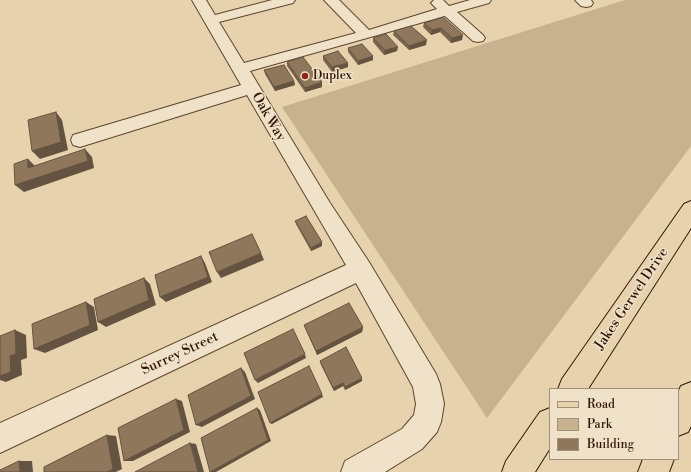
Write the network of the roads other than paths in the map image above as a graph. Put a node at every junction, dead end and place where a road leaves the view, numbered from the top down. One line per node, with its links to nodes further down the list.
1 (199, 0): 7 (street, Oak Way)
2 (288, 0): 7 (street)
3 (331, 0): 8 (street)
4 (435, 0): 6 (street)
5 (484, 0): 6 (street)
6 (446, 11): 8 (street); 9 (street)
7 (211, 20): 10 (street, Oak Way)
8 (366, 35): 10 (street)
9 (478, 38)
10 (240, 69): 11 (street, Oak Way)
11 (251, 88): 12 (street); 14 (street, Oak Way)
12 (80, 140)
13 (691, 210): 15 (main road, Jakes Gerwel Drive)
14 (361, 269): 19 (street, Surrey Street); 21 (street, Oak Way)
15 (573, 388)
16 (691, 396): 17 (main road)
17 (679, 420)
18 (549, 424): 22 (main road)
19 (0, 438)
20 (659, 460): 23 (main road)
21 (356, 472)
22 (517, 472)
23 (653, 472)

